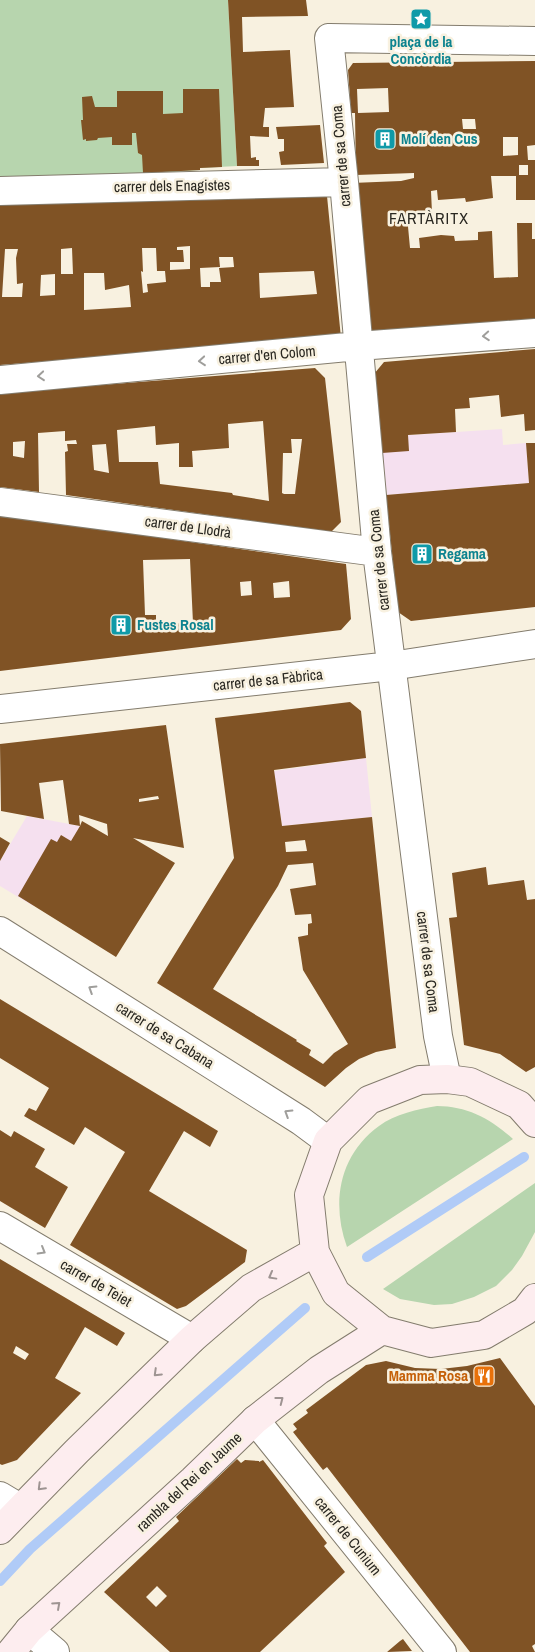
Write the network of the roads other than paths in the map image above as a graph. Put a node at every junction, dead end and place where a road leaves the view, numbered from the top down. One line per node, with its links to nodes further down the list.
1 (535, 41): 2 (street, carrer de sa Coma)
2 (344, 182): 3 (street, carrer dels Enagistes); 5 (street, carrer de sa Coma)
3 (0, 191)
4 (535, 333): 5 (street, carrer d'en Colom, one-way to 5)
5 (358, 346): 6 (street, carrer d'en Colom, one-way to 6); 8 (street, carrer de sa Coma)
6 (0, 380)
7 (0, 502): 8 (street, carrer de Llodrà)
8 (377, 552): 10 (street, carrer de sa Coma)
9 (535, 644): 10 (street, carrer de sa Fàbrica)
10 (391, 666): 11 (street, carrer de sa Fàbrica); 13 (street, carrer de sa Coma)
11 (0, 709)
12 (0, 931): 15 (street, carrer de sa Cabana, one-way to 12)
13 (447, 1079): 14 (main road); 15 (main road)
14 (530, 1108)
15 (328, 1141): 17 (main road)
16 (0, 1226): 20 (street, carrer de Teiet, one-way to 20)
17 (315, 1252): 19 (main road); 20 (main road, one-way to 20)
18 (532, 1311): 19 (main road)
19 (382, 1330): 21 (main road, rambla del Rei en Jaume, one-way to 19)
20 (192, 1339): 22 (main road, one-way to 22)
21 (255, 1420): 24 (main road, rambla del Rei en Jaume, one-way to 21); 27 (street, carrer de Cunium)
22 (10, 1502): 23 (main road)
23 (0, 1530)
24 (29, 1630): 25 (main road, rambla del Rei en Jaume); 26 (street)
25 (11, 1652)
26 (55, 1652)
27 (442, 1652)

